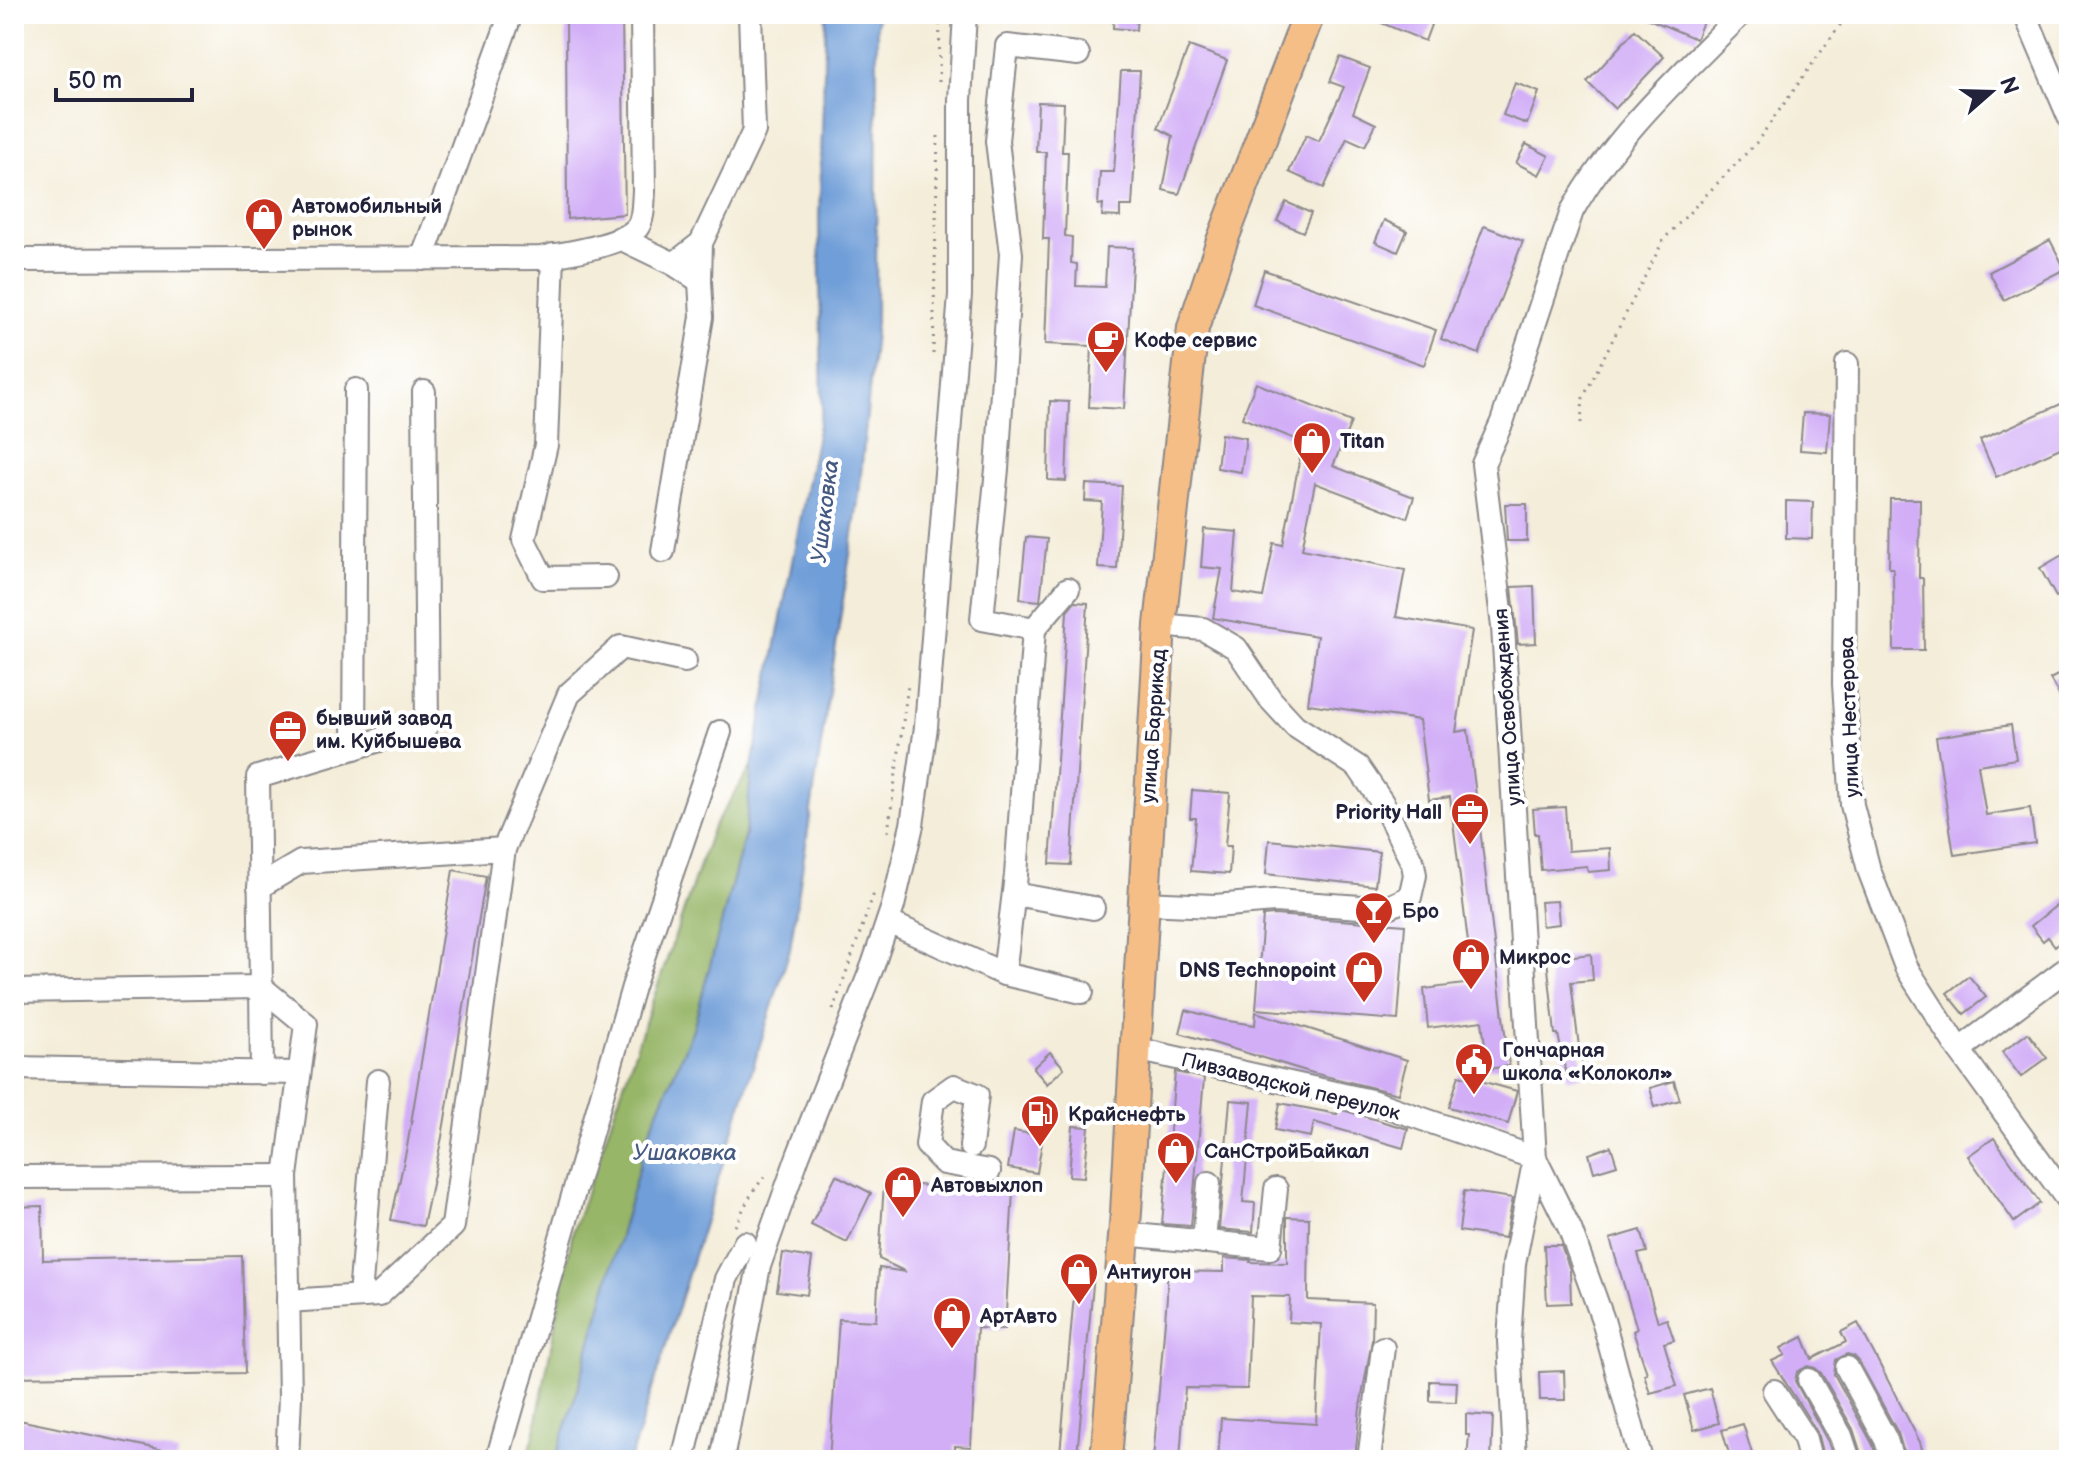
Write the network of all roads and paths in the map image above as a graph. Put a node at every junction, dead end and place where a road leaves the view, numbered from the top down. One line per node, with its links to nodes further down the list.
1 (511, 14): 16 (street)
2 (642, 14): 14 (street)
3 (750, 14): 15 (street)
4 (940, 14): 11 (path)
5 (965, 14): 42 (street)
6 (1309, 14): 29 (main road, улица Баррикад)
7 (1741, 14): 56 (street, улица Освобождения)
8 (1848, 14): 25 (path)
9 (2025, 14): 12 (street)
10 (1078, 54): 30 (street)
11 (939, 89)
12 (2069, 117)
13 (938, 134): 21 (path)
14 (620, 238): 17 (street); 19 (street)
15 (701, 243): 19 (street); 20 (street)
16 (424, 253): 17 (street); 18 (street)
17 (553, 255): 27 (street)
18 (14, 260)
19 (674, 264): 20 (street)
20 (700, 281): 26 (street)
21 (933, 356)
22 (1847, 364): 50 (street, улица Нестерова)
23 (356, 390): 34 (street)
24 (424, 392): 34 (street)
25 (1581, 423)
26 (663, 551)
27 (606, 577)
28 (1068, 589): 30 (street)
29 (1160, 625): 40 (main road, улица Баррикад); 40 (street)
30 (1034, 629): 39 (street)
31 (685, 661): 36 (street)
32 (908, 683): 35 (path)
33 (720, 732): 73 (street)
34 (354, 748): 38 (street)
35 (887, 837)
36 (504, 849): 38 (street); 66 (street)
37 (878, 882): 48 (path)
38 (259, 887): 45 (street)
39 (1014, 894): 41 (street); 44 (street)
40 (1143, 903): 49 (main road, улица Баррикад)
41 (1093, 908)
42 (888, 922): 44 (street); 75 (street)
43 (2069, 967): 50 (street)
44 (1004, 974): 47 (street)
45 (261, 987): 46 (street); 52 (street); 58 (street)
46 (14, 991)
47 (1082, 992)
48 (831, 1008)
49 (1136, 1049): 56 (street, Пивзаводской переулок); 63 (main road, улица Баррикад)
50 (1959, 1050): 62 (street, улица Нестерова)
51 (14, 1068): 52 (street)
52 (262, 1073): 53 (street)
53 (298, 1073)
54 (378, 1081): 66 (street)
55 (971, 1146): 57 (street)
56 (1535, 1158): 78 (street); 79 (street, улица Освобождения)
57 (989, 1171)
58 (286, 1176): 59 (street); 67 (street)
59 (14, 1177)
60 (1209, 1183): 64 (street)
61 (1276, 1189): 64 (street)
62 (2069, 1202)
63 (1124, 1234): 64 (street); 76 (main road, улица Баррикад)
64 (1204, 1242)
65 (745, 1243): 74 (street)
66 (360, 1296): 67 (street)
67 (288, 1301): 72 (street)
68 (1383, 1348): 77 (street)
69 (1847, 1368): 82 (street)
70 (1809, 1380): 81 (street)
71 (1774, 1391): 80 (street)
72 (287, 1460)
73 (497, 1460)
74 (683, 1460)
75 (722, 1460)
76 (1106, 1460)
77 (1369, 1460)
78 (1515, 1460)
79 (1641, 1460)
80 (1810, 1460)
81 (1849, 1460)
82 (1892, 1460)

